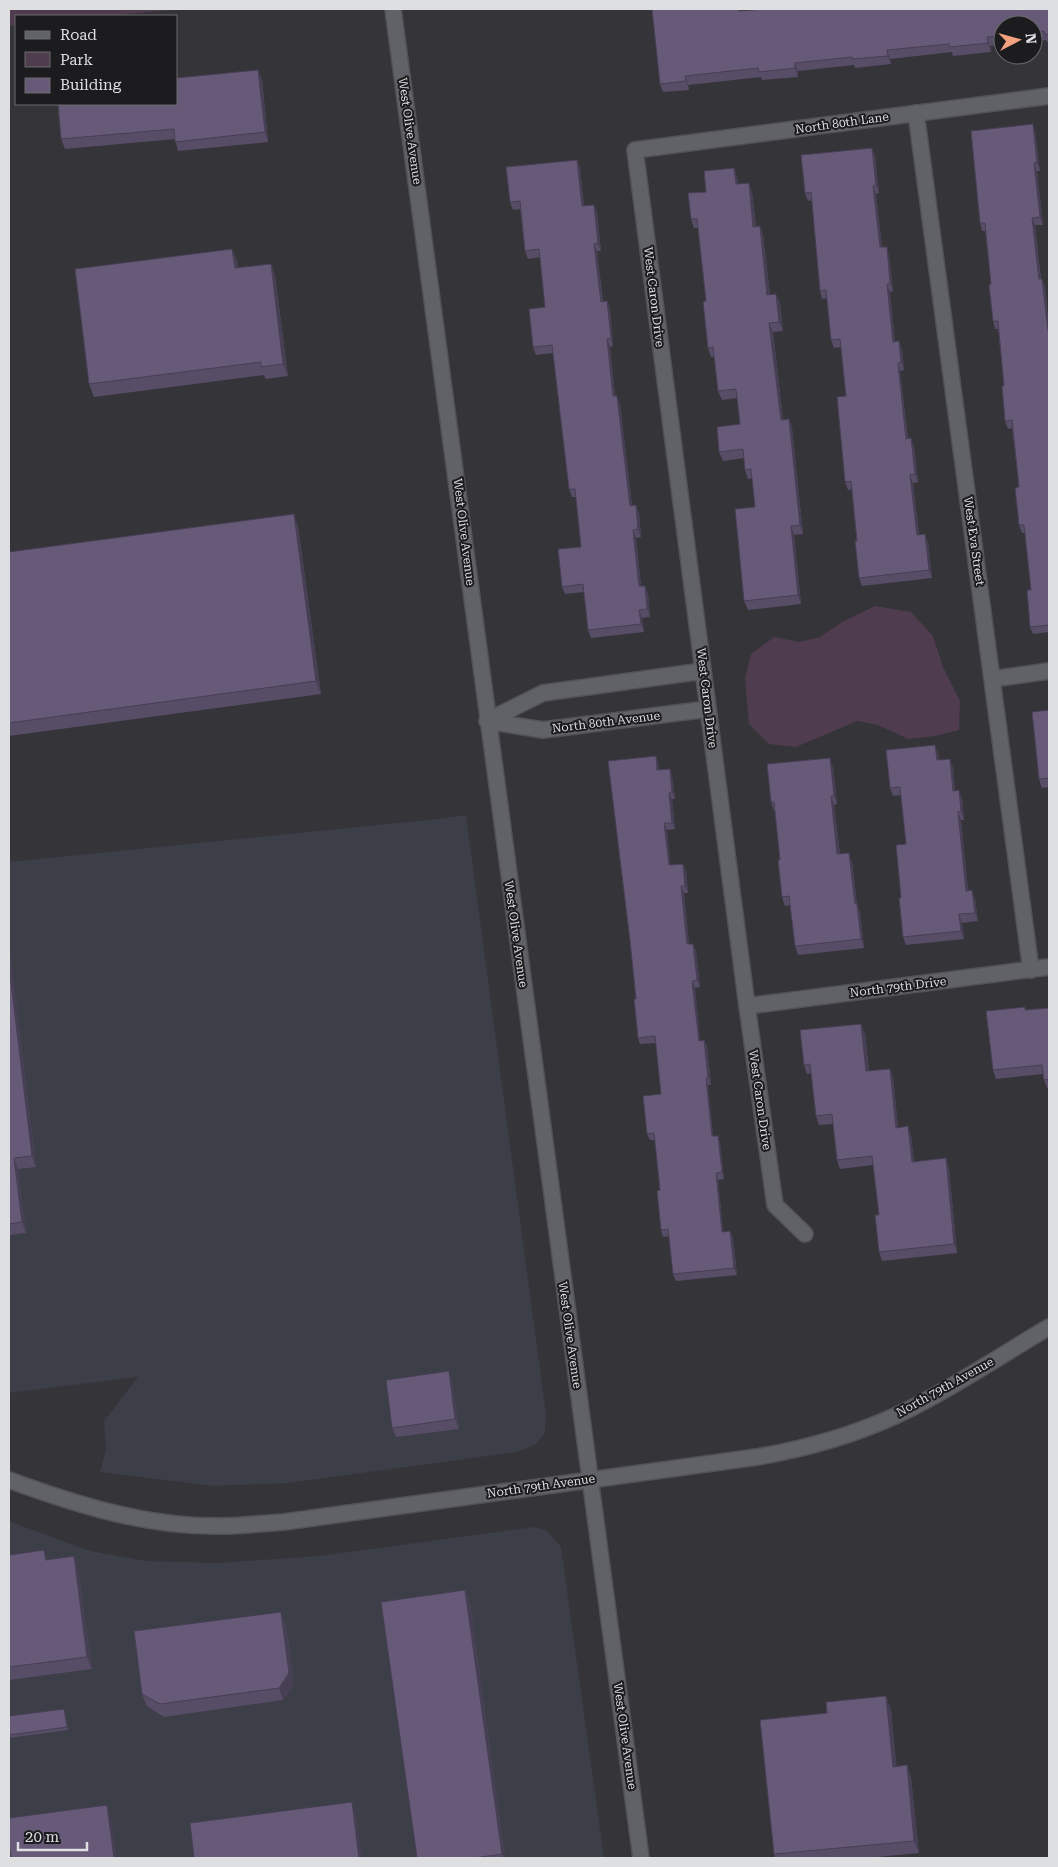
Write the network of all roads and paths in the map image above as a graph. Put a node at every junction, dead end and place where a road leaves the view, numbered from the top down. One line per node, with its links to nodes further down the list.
1 (393, 9): 9 (street, West Olive Avenue)
2 (1049, 96): 3 (street, North 80th Lane)
3 (916, 113): 4 (street, North 80th Lane); 7 (street, West Eva Street)
4 (635, 150): 5 (street, West Caron Drive)
5 (704, 671): 8 (street, West Caron Drive); 9 (street)
6 (1049, 671): 7 (street)
7 (992, 679): 11 (street, West Eva Street)
8 (708, 709): 9 (street, North 80th Avenue); 12 (street, West Caron Drive)
9 (487, 722): 16 (street, West Olive Avenue)
10 (1049, 967): 11 (street, North 79th Drive)
11 (1031, 970): 12 (street, North 79th Drive)
12 (747, 1006): 13 (street, West Caron Drive)
13 (805, 1234)
14 (1049, 1327): 16 (street, North 79th Avenue)
15 (9, 1480): 16 (street, North 79th Avenue)
16 (590, 1480): 17 (street, West Olive Avenue)
17 (641, 1858)

